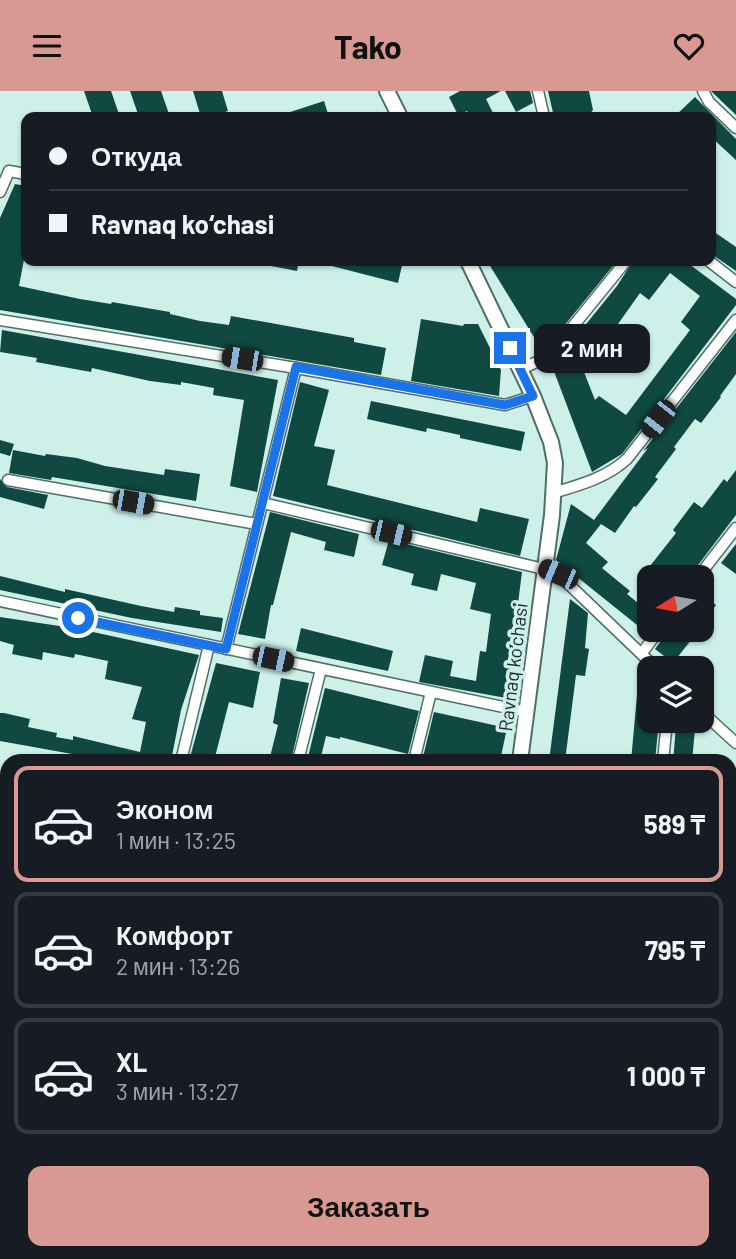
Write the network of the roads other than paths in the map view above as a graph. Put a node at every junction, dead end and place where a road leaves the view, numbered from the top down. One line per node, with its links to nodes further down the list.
1 (387, 91): 4 (street)
2 (538, 91): 5 (street)
3 (703, 91): 6 (street)
4 (398, 112)
5 (543, 112)
6 (736, 128)
7 (21, 173): 8 (street)
8 (0, 192)
9 (470, 266): 16 (street, Ravnaq ko‘chasi)
10 (622, 266): 16 (street)
11 (715, 266): 12 (street)
12 (736, 282)
13 (0, 320): 15 (street)
14 (736, 320): 19 (street)
15 (296, 367): 17 (street); 20 (street)
16 (521, 369): 17 (street, Ravnaq ko‘chasi)
17 (533, 396): 19 (street, Ravnaq ko‘chasi)
18 (8, 480): 21 (street)
19 (554, 493): 24 (street, Ravnaq ko‘chasi)
20 (263, 503): 21 (street); 24 (street)
21 (257, 524): 28 (street)
22 (736, 528): 23 (street)
23 (707, 565)
24 (544, 569): 29 (street); 33 (street, Ravnaq ko‘chasi)
25 (0, 601): 27 (street)
26 (650, 642): 29 (street)
27 (209, 645): 28 (street); 37 (street)
28 (226, 649): 31 (street)
29 (642, 653): 30 (street)
30 (645, 656)
31 (321, 669): 32 (street); 38 (street)
32 (431, 692): 33 (street); 39 (street)
33 (527, 712): 40 (street, Ravnaq ko‘chasi)
34 (714, 723): 36 (street)
35 (666, 733): 41 (street)
36 (736, 742)
37 (183, 754)
38 (300, 754)
39 (416, 754)
40 (521, 754)
41 (664, 754)

